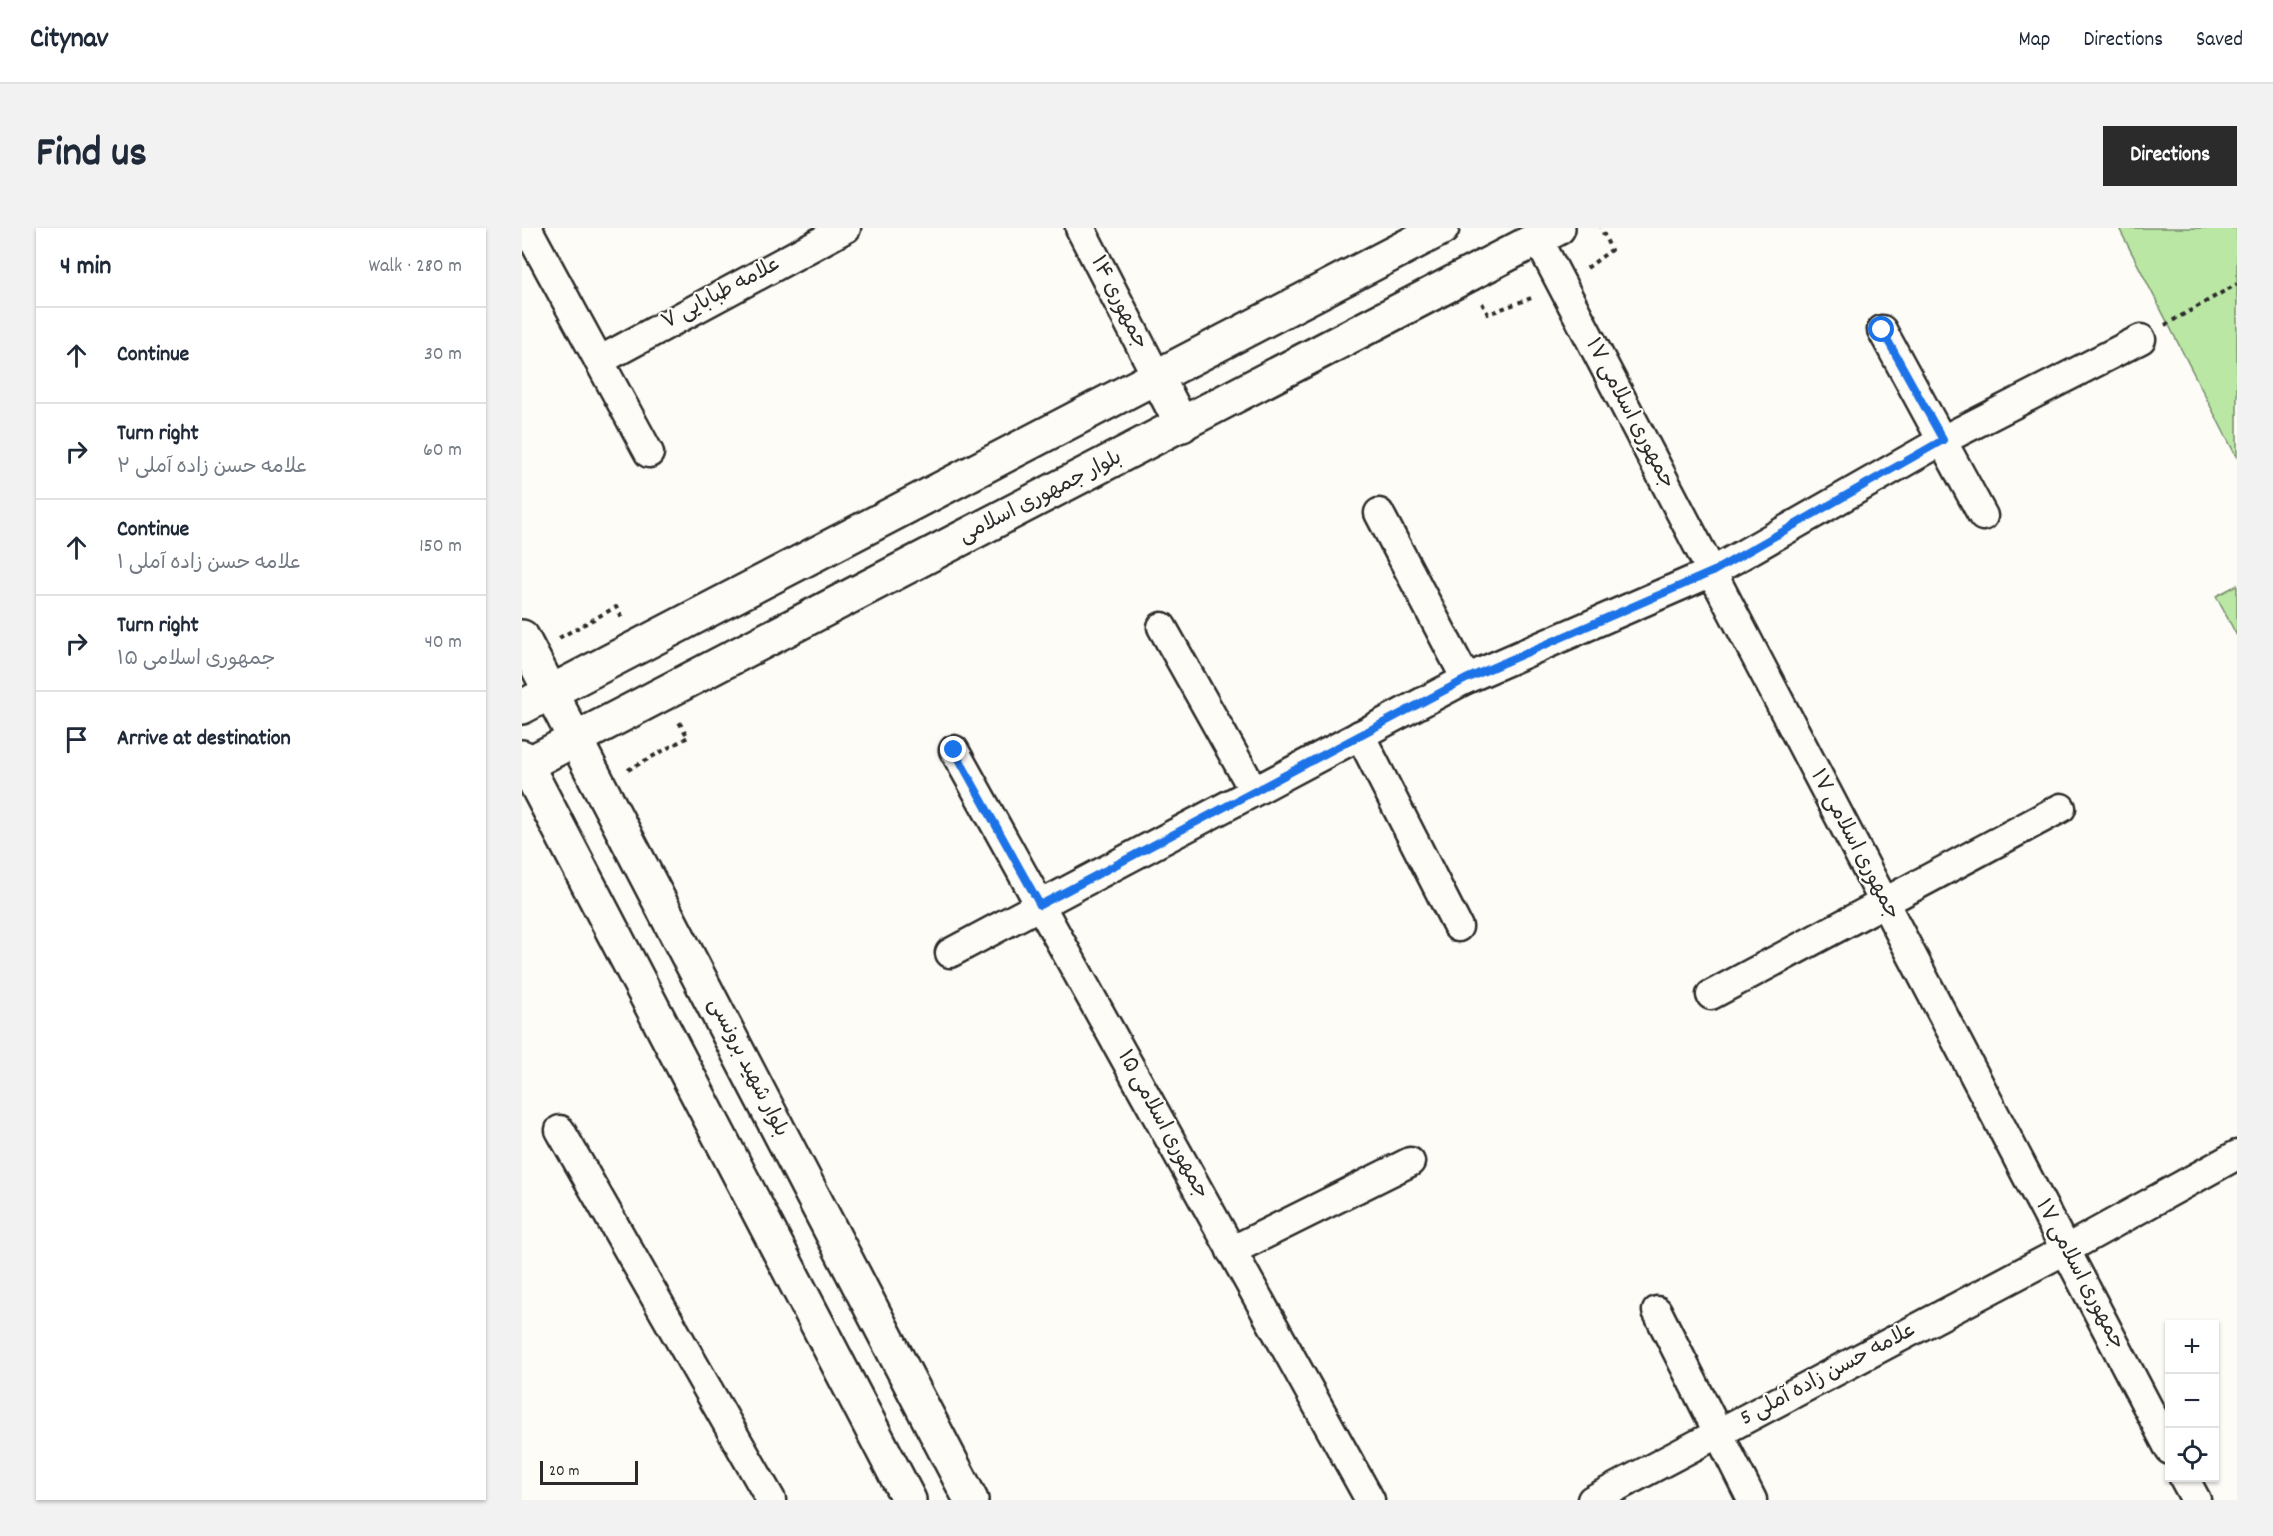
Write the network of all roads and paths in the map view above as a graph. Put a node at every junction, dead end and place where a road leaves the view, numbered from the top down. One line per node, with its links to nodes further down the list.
1 (527, 228): 9 (street)
2 (846, 228): 9 (street, علامه طبابایی ۷)
3 (1080, 228): 10 (street, جمهوری ۱۴)
4 (1442, 228): 10 (street)
5 (1548, 233): 11 (street, بلوار جمهوری اسلامی); 16 (street, جمهوری اسلامی ۱۷)
6 (2237, 284): 8 (path)
7 (1882, 330): 12 (street)
8 (2141, 339): 12 (street)
9 (599, 361): 13 (street)
10 (1157, 377): 11 (street); 20 (street)
11 (1182, 425): 23 (street, بلوار جمهوری اسلامی)
12 (1943, 440): 15 (street); 16 (street)
13 (649, 453)
14 (1379, 513): 19 (street)
15 (1983, 516)
16 (1712, 572): 19 (street); 28 (street, جمهوری اسلامی ۱۷)
17 (1161, 627): 26 (street)
18 (522, 637): 20 (street, بلوار شهید برونسی)
19 (1466, 679): 22 (street)
20 (551, 692): 21 (street); 23 (street, بلوار شهید برونسی)
21 (522, 707)
22 (1360, 735): 26 (street); 30 (street)
23 (575, 739): 25 (street, بلوار جمهوری اسلامی); 44 (street, بلوار شهید برونسی)
24 (954, 750): 29 (street, جمهوری اسلامی ۱۵)
25 (523, 763): 42 (street)
26 (1254, 791): 29 (street)
27 (2061, 808): 28 (street)
28 (1884, 902): 32 (street); 36 (street, جمهوری اسلامی ۱۷)
29 (1040, 905): 31 (street); 37 (street, جمهوری اسلامی ۱۵)
30 (1458, 927)
31 (950, 953)
32 (1711, 995)
33 (560, 1130): 43 (street)
34 (2237, 1155): 36 (street, علامه حسن زاده آملی 5)
35 (1410, 1162): 37 (street)
36 (2065, 1250): 39 (street, علامه حسن زاده آملی 5); 40 (street, جمهوری اسلامی ۱۷)
37 (1231, 1251): 45 (street, جمهوری اسلامی ۱۵)
38 (1657, 1311): 39 (street)
39 (1717, 1434): 46 (street, علامه حسن زاده آملی 5); 47 (street)
40 (2165, 1442)
41 (2186, 1482): 48 (street)
42 (903, 1498)
43 (771, 1500)
44 (971, 1500)
45 (1370, 1500)
46 (1592, 1500)
47 (1752, 1500)
48 (2196, 1500)

